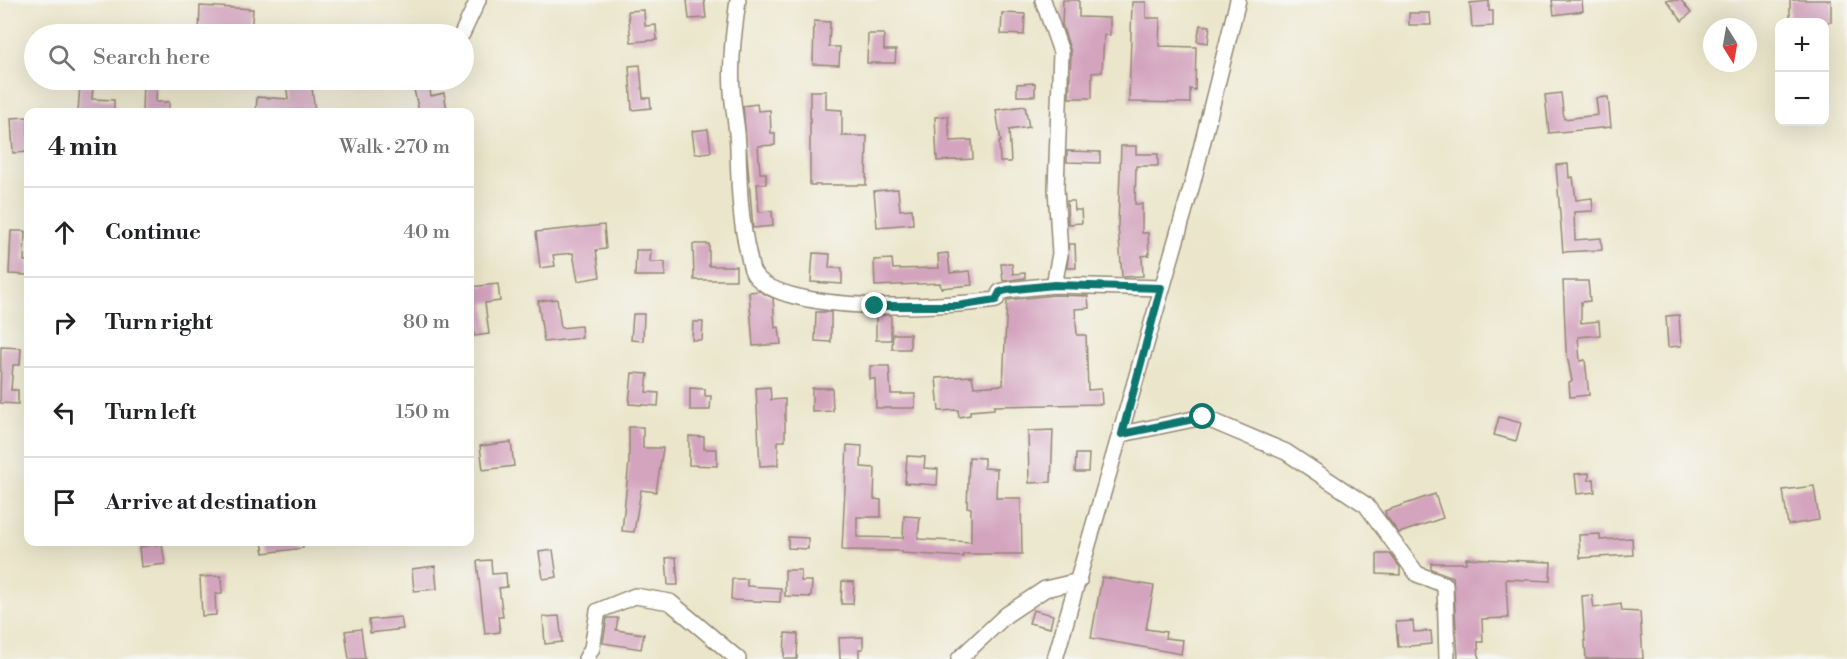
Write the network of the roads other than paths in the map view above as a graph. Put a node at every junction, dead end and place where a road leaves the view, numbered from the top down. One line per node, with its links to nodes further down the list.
1 (478, 0): 5 (street)
2 (738, 0): 6 (street)
3 (1043, 0): 6 (street)
4 (1238, 0): 7 (street)
5 (467, 24)
6 (1054, 285): 7 (street)
7 (1161, 288): 8 (street)
8 (1122, 434): 9 (street); 14 (street)
9 (1079, 581): 12 (street); 13 (street)
10 (590, 655): 11 (street)
11 (738, 659)
12 (959, 659)
13 (1055, 659)
14 (1447, 659)

